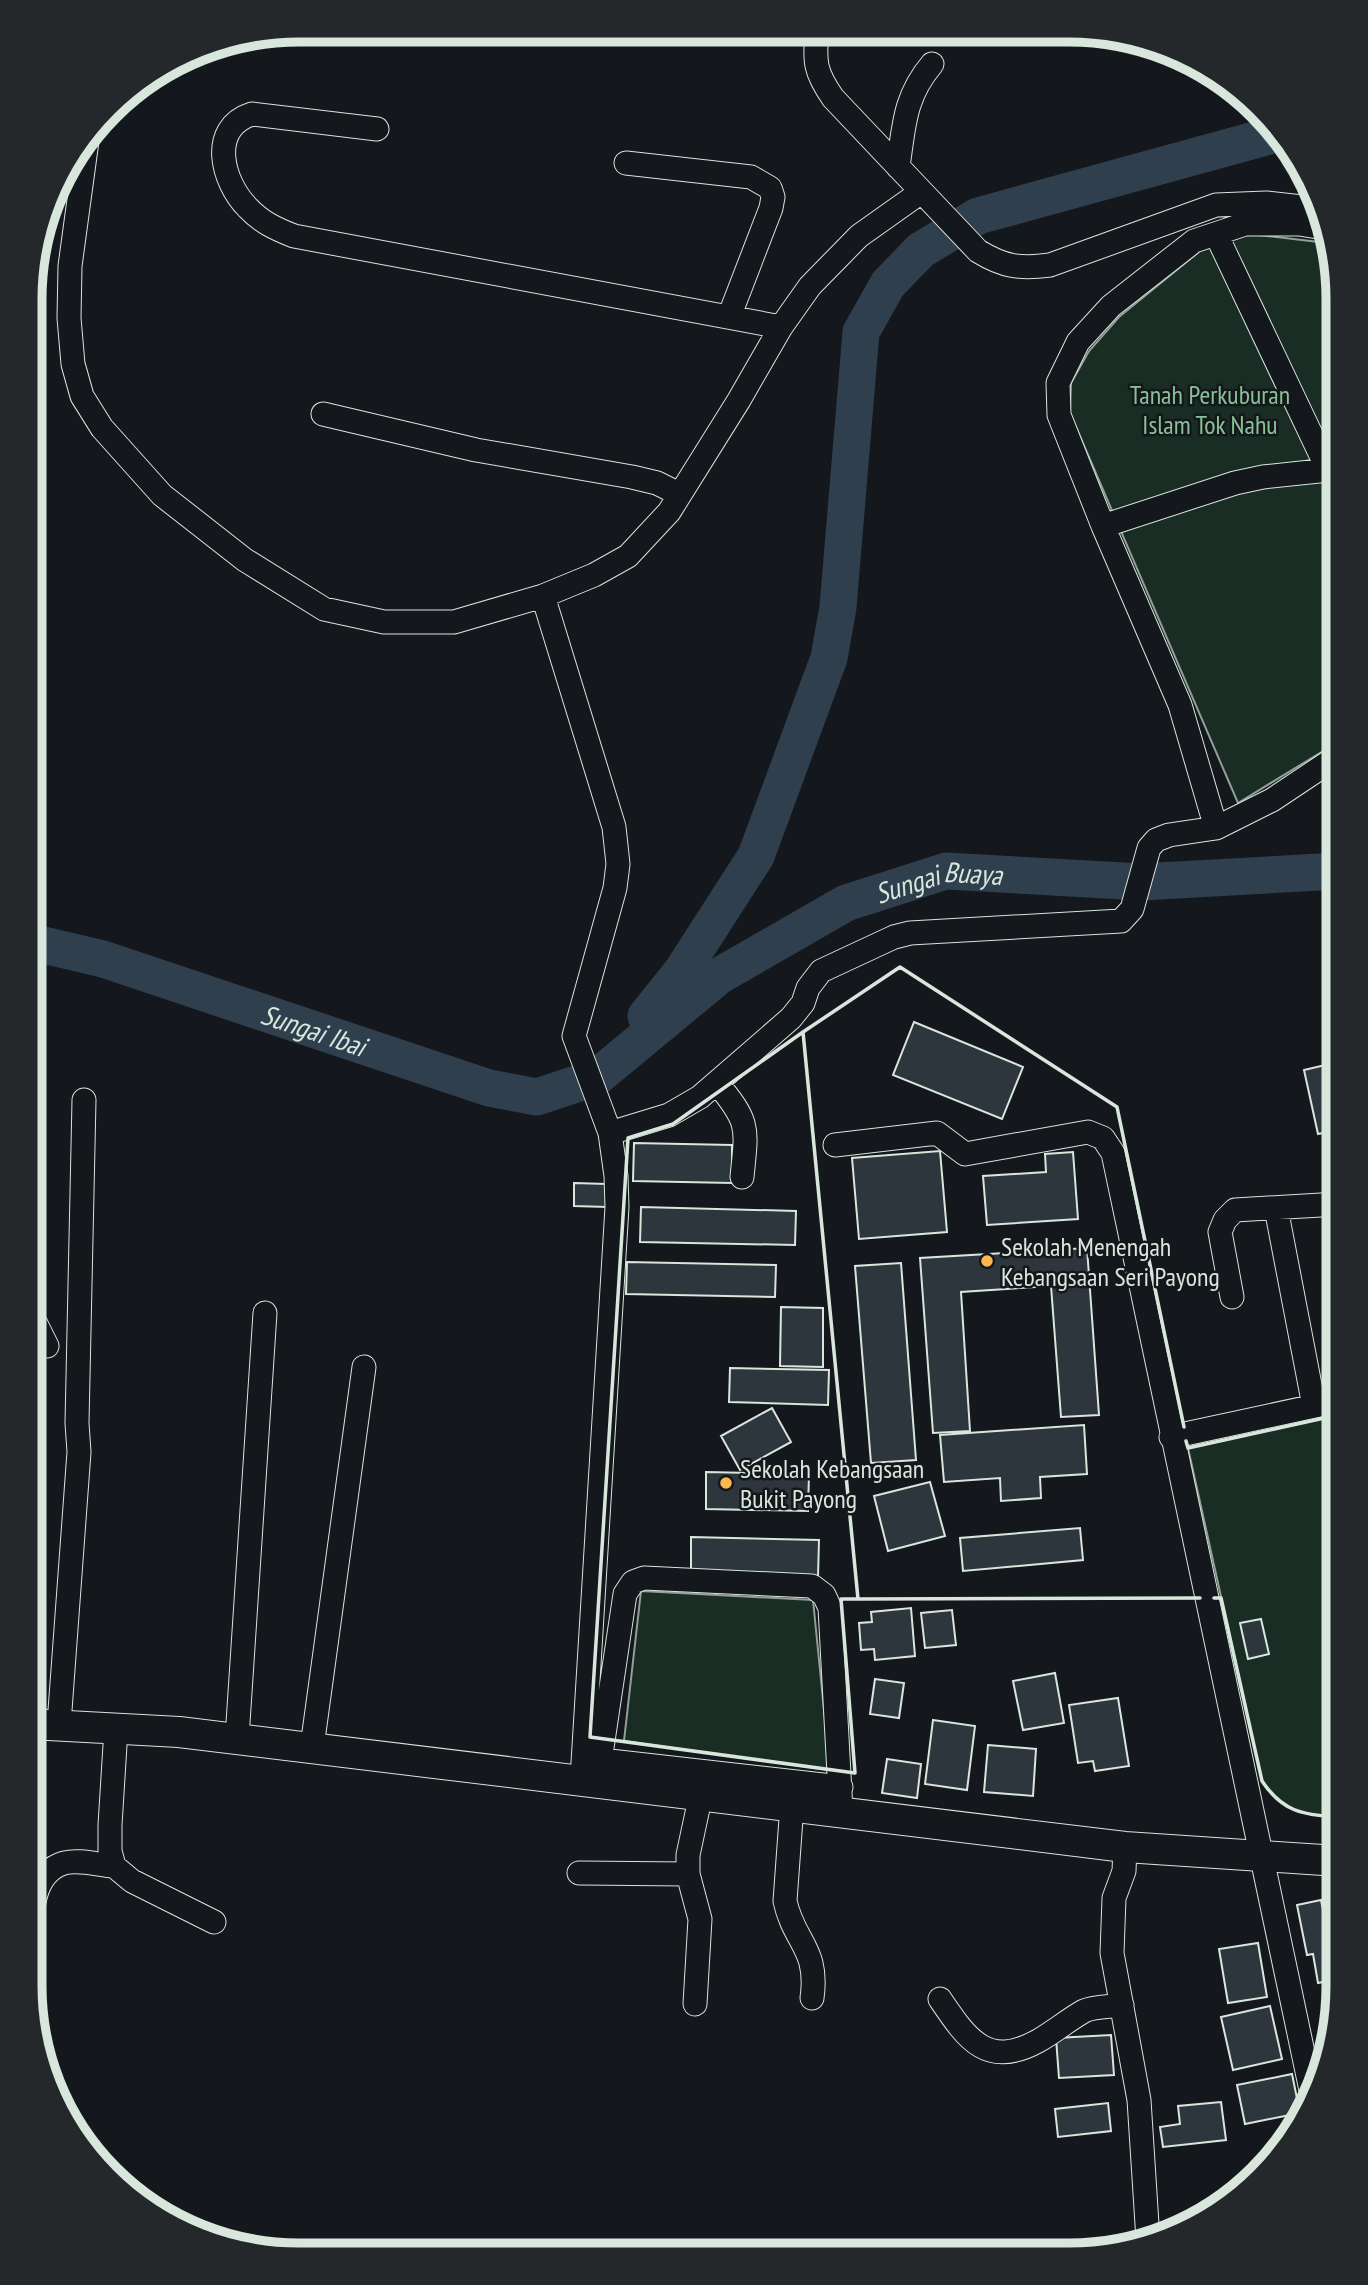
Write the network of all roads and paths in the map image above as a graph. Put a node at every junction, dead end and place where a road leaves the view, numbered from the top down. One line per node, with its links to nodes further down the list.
1 (816, 42): 6 (street)
2 (932, 64): 6 (street)
3 (377, 129): 11 (street)
4 (85, 156): 18 (street)
5 (626, 163): 11 (street)
6 (898, 167): 7 (street)
7 (927, 197): 8 (street); 12 (street)
8 (1309, 208)
9 (1315, 226): 10 (street)
10 (1216, 234): 14 (street); 17 (street)
11 (729, 317): 12 (street)
12 (781, 327): 16 (street)
13 (323, 414): 16 (street)
14 (1326, 456)
15 (1326, 471): 17 (street)
16 (679, 495): 18 (street)
17 (1103, 526): 20 (street)
18 (543, 596): 23 (street)
19 (1326, 764): 20 (street)
20 (1216, 828): 21 (street)
21 (717, 1083): 23 (street); 25 (street)
22 (84, 1100): 36 (street)
23 (606, 1124): 40 (street)
24 (835, 1145): 35 (street)
25 (742, 1177)
26 (1326, 1205): 27 (street)
27 (1276, 1208): 28 (street); 34 (street)
28 (1232, 1297)
29 (265, 1313): 38 (street)
30 (42, 1336): 31 (street)
31 (47, 1346)
32 (364, 1367): 39 (street)
33 (1326, 1404): 34 (street)
34 (1314, 1406): 35 (street)
35 (1171, 1437): 45 (street)
36 (44, 1724): 37 (main road)
37 (116, 1729): 38 (main road); 47 (street)
38 (237, 1738): 39 (main road)
39 (312, 1747): 40 (main road)
40 (593, 1773): 41 (main road); 42 (street); 42 (street)
41 (701, 1794): 43 (main road); 49 (street)
42 (841, 1799): 43 (main road); 44 (main road)
43 (792, 1805): 52 (street)
44 (1125, 1847): 45 (main road); 55 (street)
45 (1264, 1857): 46 (main road); 56 (street)
46 (1326, 1860)
47 (114, 1866): 50 (street); 51 (street)
48 (579, 1873): 49 (street)
49 (688, 1874): 54 (street)
50 (42, 1883)
51 (214, 1922)
52 (812, 1998)
53 (940, 1998): 55 (street)
54 (695, 2004)
55 (1122, 2005): 57 (street)
56 (1309, 2078)
57 (1147, 2230)

